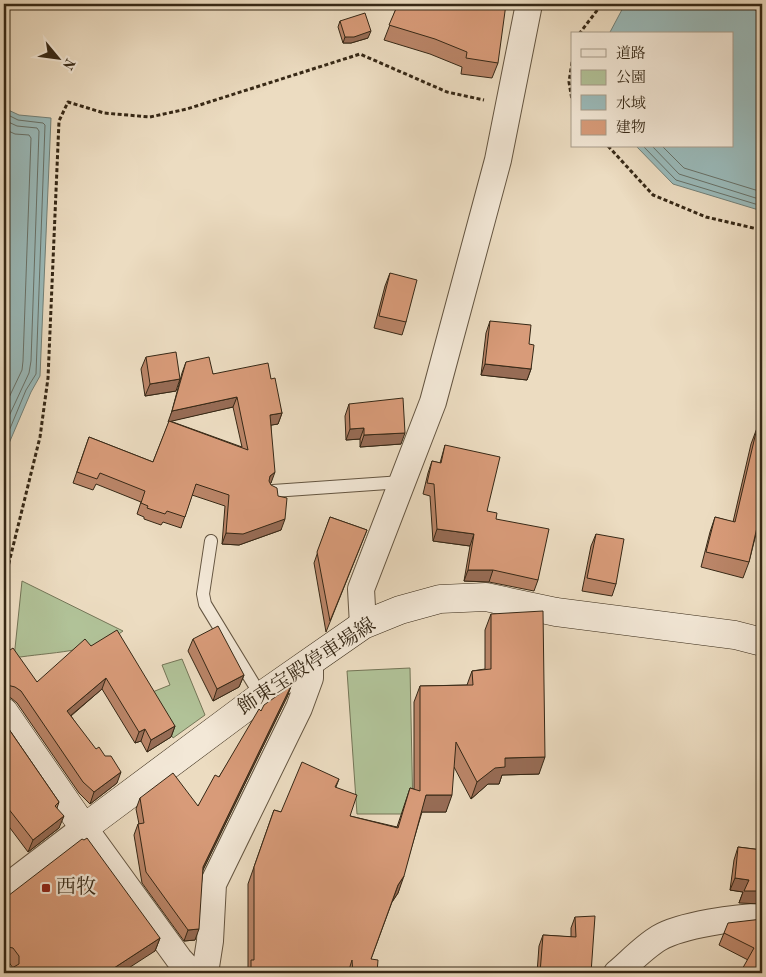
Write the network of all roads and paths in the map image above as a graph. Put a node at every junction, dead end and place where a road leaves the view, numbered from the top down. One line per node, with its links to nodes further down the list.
1 (529, 4): 6 (street)
2 (602, 4): 3 (path)
3 (581, 32)
4 (571, 67): 5 (path)
5 (571, 96)
6 (509, 106): 9 (street); 12 (path)
7 (610, 148): 8 (path)
8 (762, 230)
9 (402, 482): 10 (lane); 13 (street)
10 (273, 491)
11 (211, 541): 16 (lane)
12 (4, 583)
13 (363, 625): 14 (main road, 飾東宝殿停車場線); 15 (main road, 飾東宝殿停車場線)
14 (762, 642)
15 (310, 662): 16 (main road, 飾東宝殿停車場線); 22 (street)
16 (261, 696): 18 (main road, 飾東宝殿停車場線)
17 (4, 712): 18 (main road)
18 (84, 828): 19 (street); 21 (street)
19 (4, 889)
20 (762, 917): 23 (street)
21 (192, 973)
22 (205, 973)
23 (617, 973)

